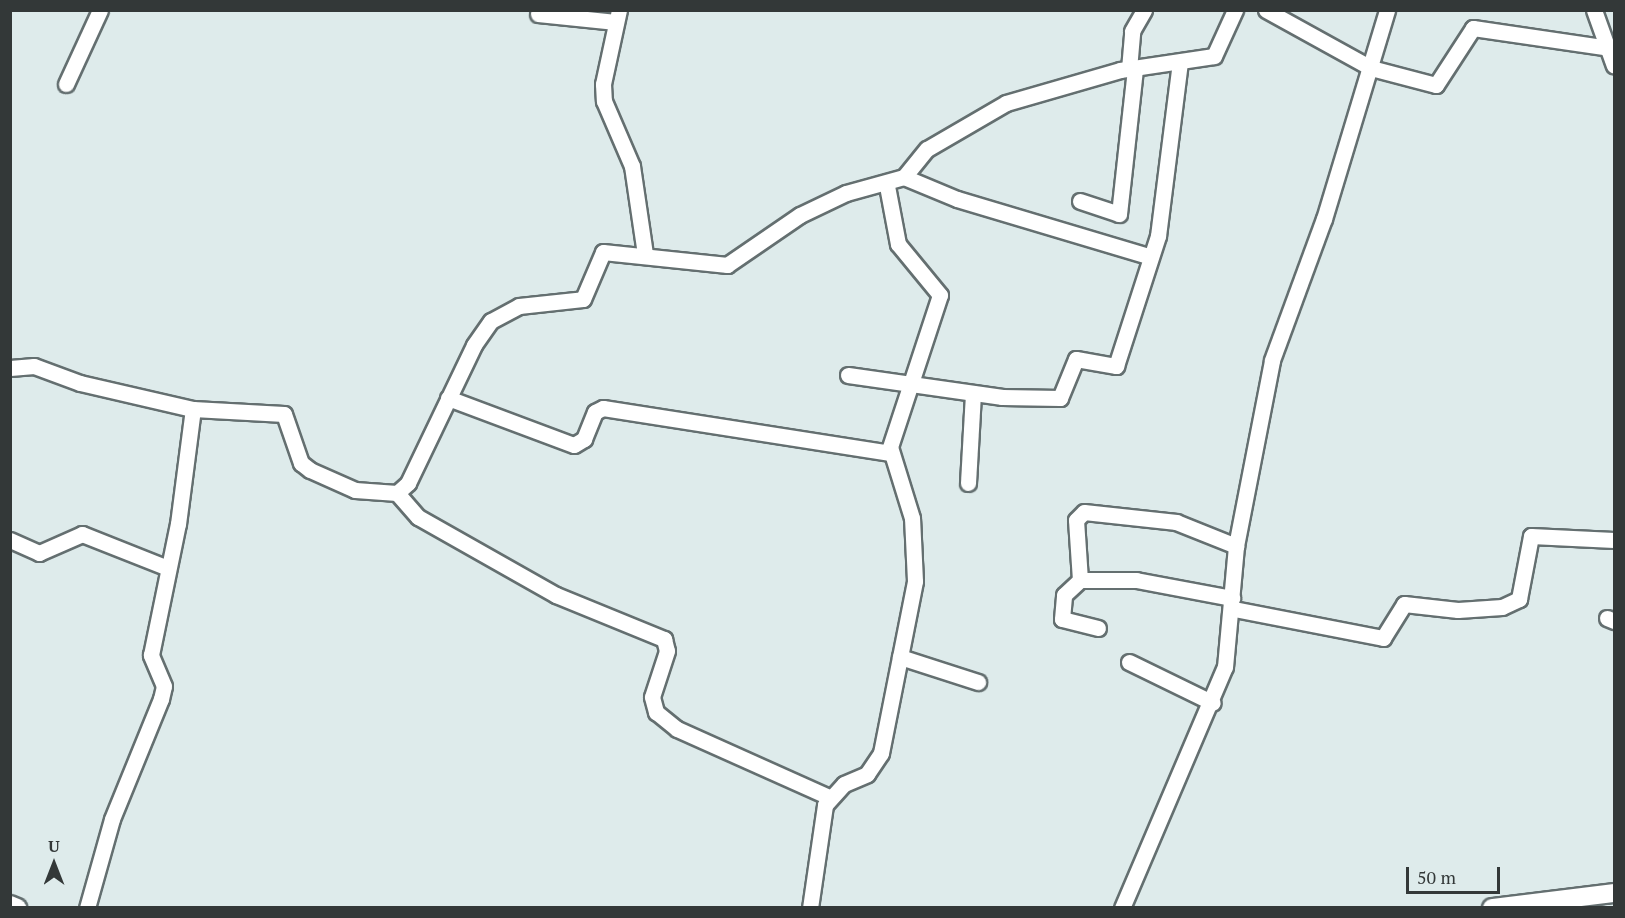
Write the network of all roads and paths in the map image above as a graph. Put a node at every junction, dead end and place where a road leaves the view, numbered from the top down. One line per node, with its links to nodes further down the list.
1 (100, 10): 15 (street)
2 (1144, 10): 13 (street)
3 (1235, 10): 11 (street)
4 (1266, 10): 14 (street)
5 (1387, 10): 14 (street)
6 (1594, 10): 9 (street)
7 (538, 14): 8 (street)
8 (617, 16): 19 (street)
9 (1607, 30): 10 (street)
10 (1604, 47): 12 (street); 14 (street)
11 (1180, 61): 13 (street); 20 (street)
12 (1614, 66)
13 (1132, 68): 16 (street); 18 (street)
14 (1371, 68): 32 (street)
15 (66, 84)
16 (904, 177): 17 (street); 20 (street)
17 (887, 186): 19 (street); 23 (street)
18 (1080, 201)
19 (645, 254): 25 (street)
20 (1151, 257): 24 (street)
21 (10, 368): 26 (street)
22 (848, 375): 23 (street)
23 (910, 384): 24 (street); 27 (street)
24 (973, 393): 28 (street)
25 (448, 398): 27 (street); 29 (street)
26 (194, 409): 29 (street); 33 (street)
27 (890, 453): 37 (street)
28 (968, 483)
29 (397, 494): 41 (street)
30 (10, 540): 33 (street)
31 (1614, 540): 35 (street)
32 (1236, 546): 34 (street); 35 (street)
33 (168, 568): 45 (street)
34 (1080, 580): 35 (street); 36 (street)
35 (1233, 603): 40 (street)
36 (1098, 628)
37 (900, 657): 39 (street); 41 (street)
38 (1129, 662): 40 (street)
39 (978, 682)
40 (1213, 704): 47 (street)
41 (829, 797): 46 (street)
42 (1614, 893): 48 (street)
43 (10, 905): 44 (street)
44 (17, 908)
45 (87, 908)
46 (810, 908)
47 (1122, 908)
48 (1492, 908)

